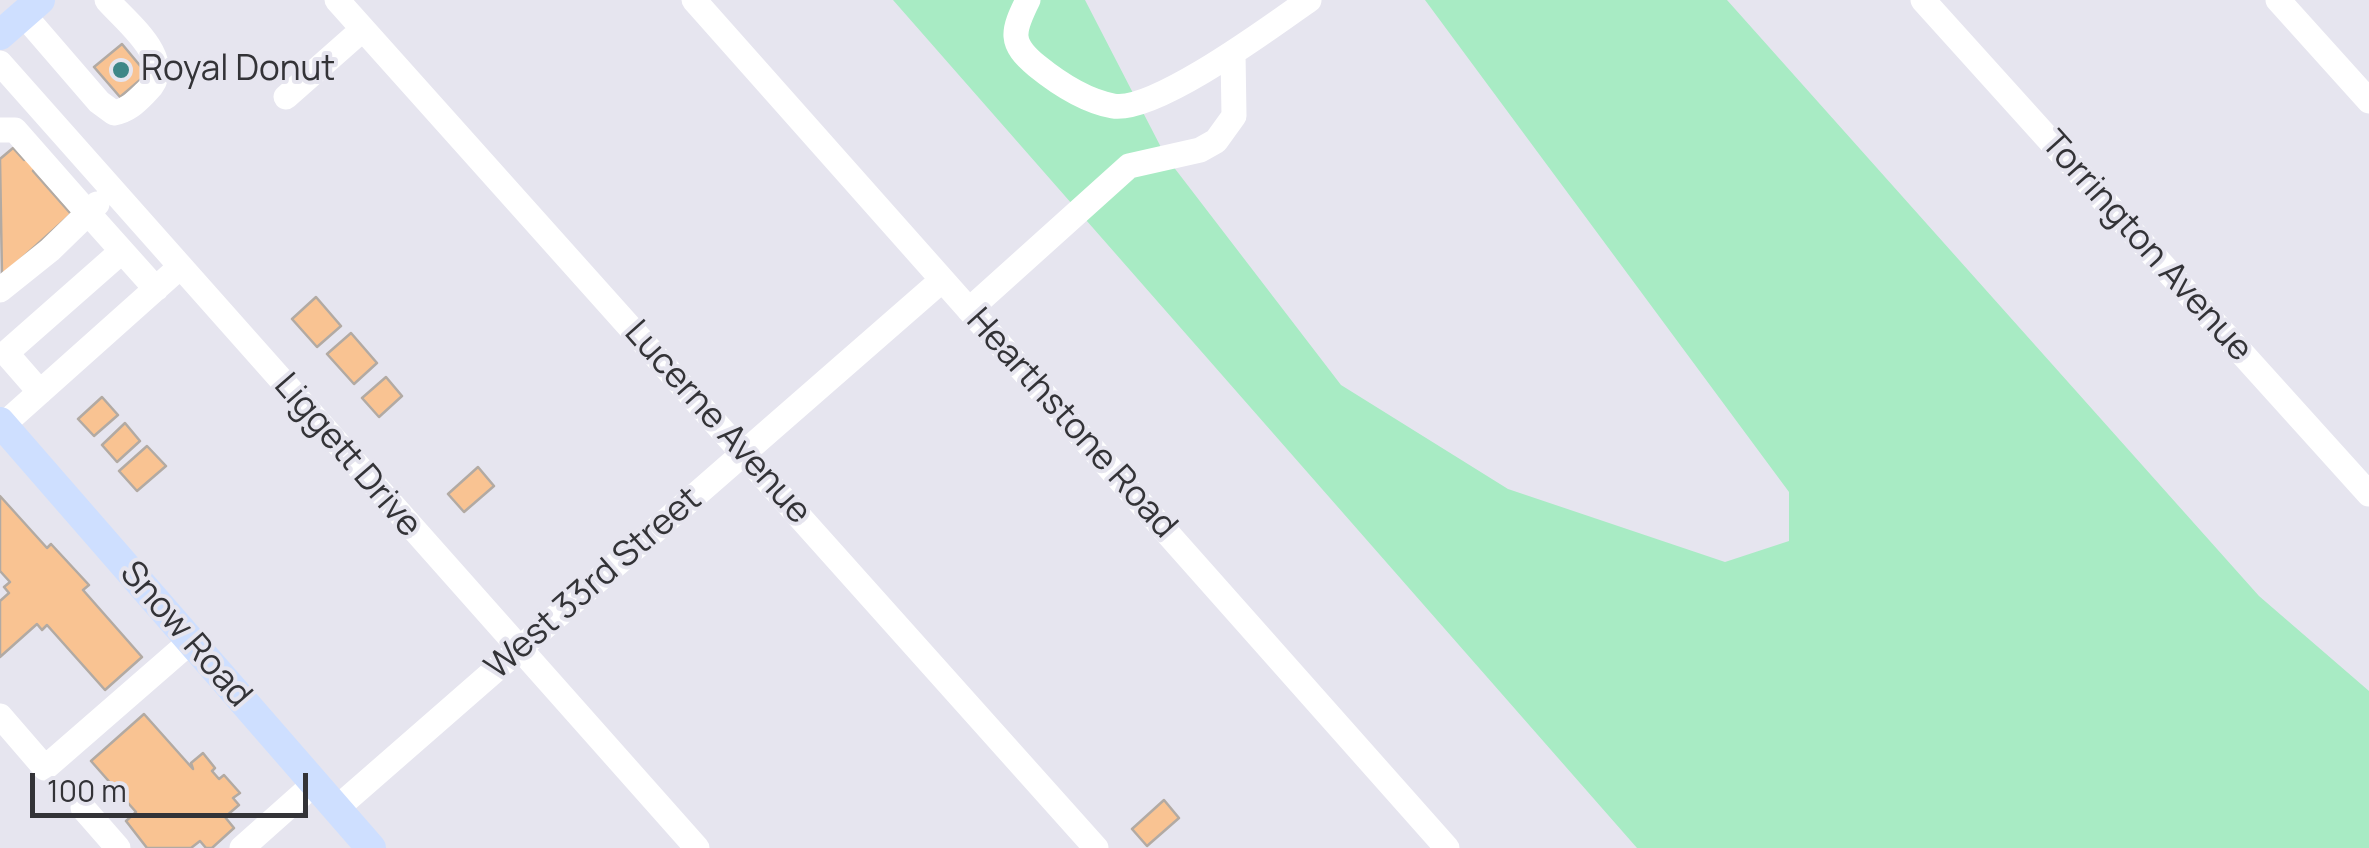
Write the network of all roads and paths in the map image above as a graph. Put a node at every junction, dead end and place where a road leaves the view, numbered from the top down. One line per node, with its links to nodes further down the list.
1 (107, 0): 8 (street)
2 (337, 0): 9 (street, Lucerne Avenue)
3 (694, 0): 20 (street, Hearthstone Road)
4 (1028, 0): 11 (street)
5 (1309, 0): 11 (street)
6 (1923, 0): 27 (street, Torrington Avenue)
7 (2278, 0): 14 (street)
8 (35, 4): 10 (main road)
9 (362, 28): 13 (street); 26 (street, Lucerne Avenue)
10 (0, 35)
11 (1233, 53): 23 (street)
12 (0, 63): 16 (street, Liggett Drive)
13 (286, 97)
14 (2369, 101)
15 (0, 130): 17 (street)
16 (113, 190): 17 (street); 19 (street, Liggett Drive)
17 (88, 213): 18 (street); 22 (street)
18 (122, 251): 21 (street); 24 (street)
19 (180, 267): 21 (street); 29 (street, Liggett Drive)
20 (942, 280): 23 (street, Hearthstone Road); 26 (street, West 33rd Street)
21 (156, 288): 24 (street)
22 (0, 290)
23 (969, 310): 39 (street, Hearthstone Road)
24 (40, 392): 25 (street)
25 (1, 423): 28 (main road, Snow Road)
26 (744, 453): 29 (street, West 33rd Street); 38 (street, Lucerne Avenue)
27 (2369, 494)
28 (191, 642): 30 (street); 31 (main road, Snow Road)
29 (518, 650): 33 (street, West 33rd Street); 37 (street, Liggett Drive)
30 (0, 716)
31 (314, 784): 33 (main road, Snow Road); 35 (street)
32 (83, 808): 34 (street)
33 (336, 809): 36 (main road, Snow Road)
34 (118, 848)
35 (242, 848)
36 (372, 848)
37 (696, 848)
38 (1096, 848)
39 (1447, 848)

